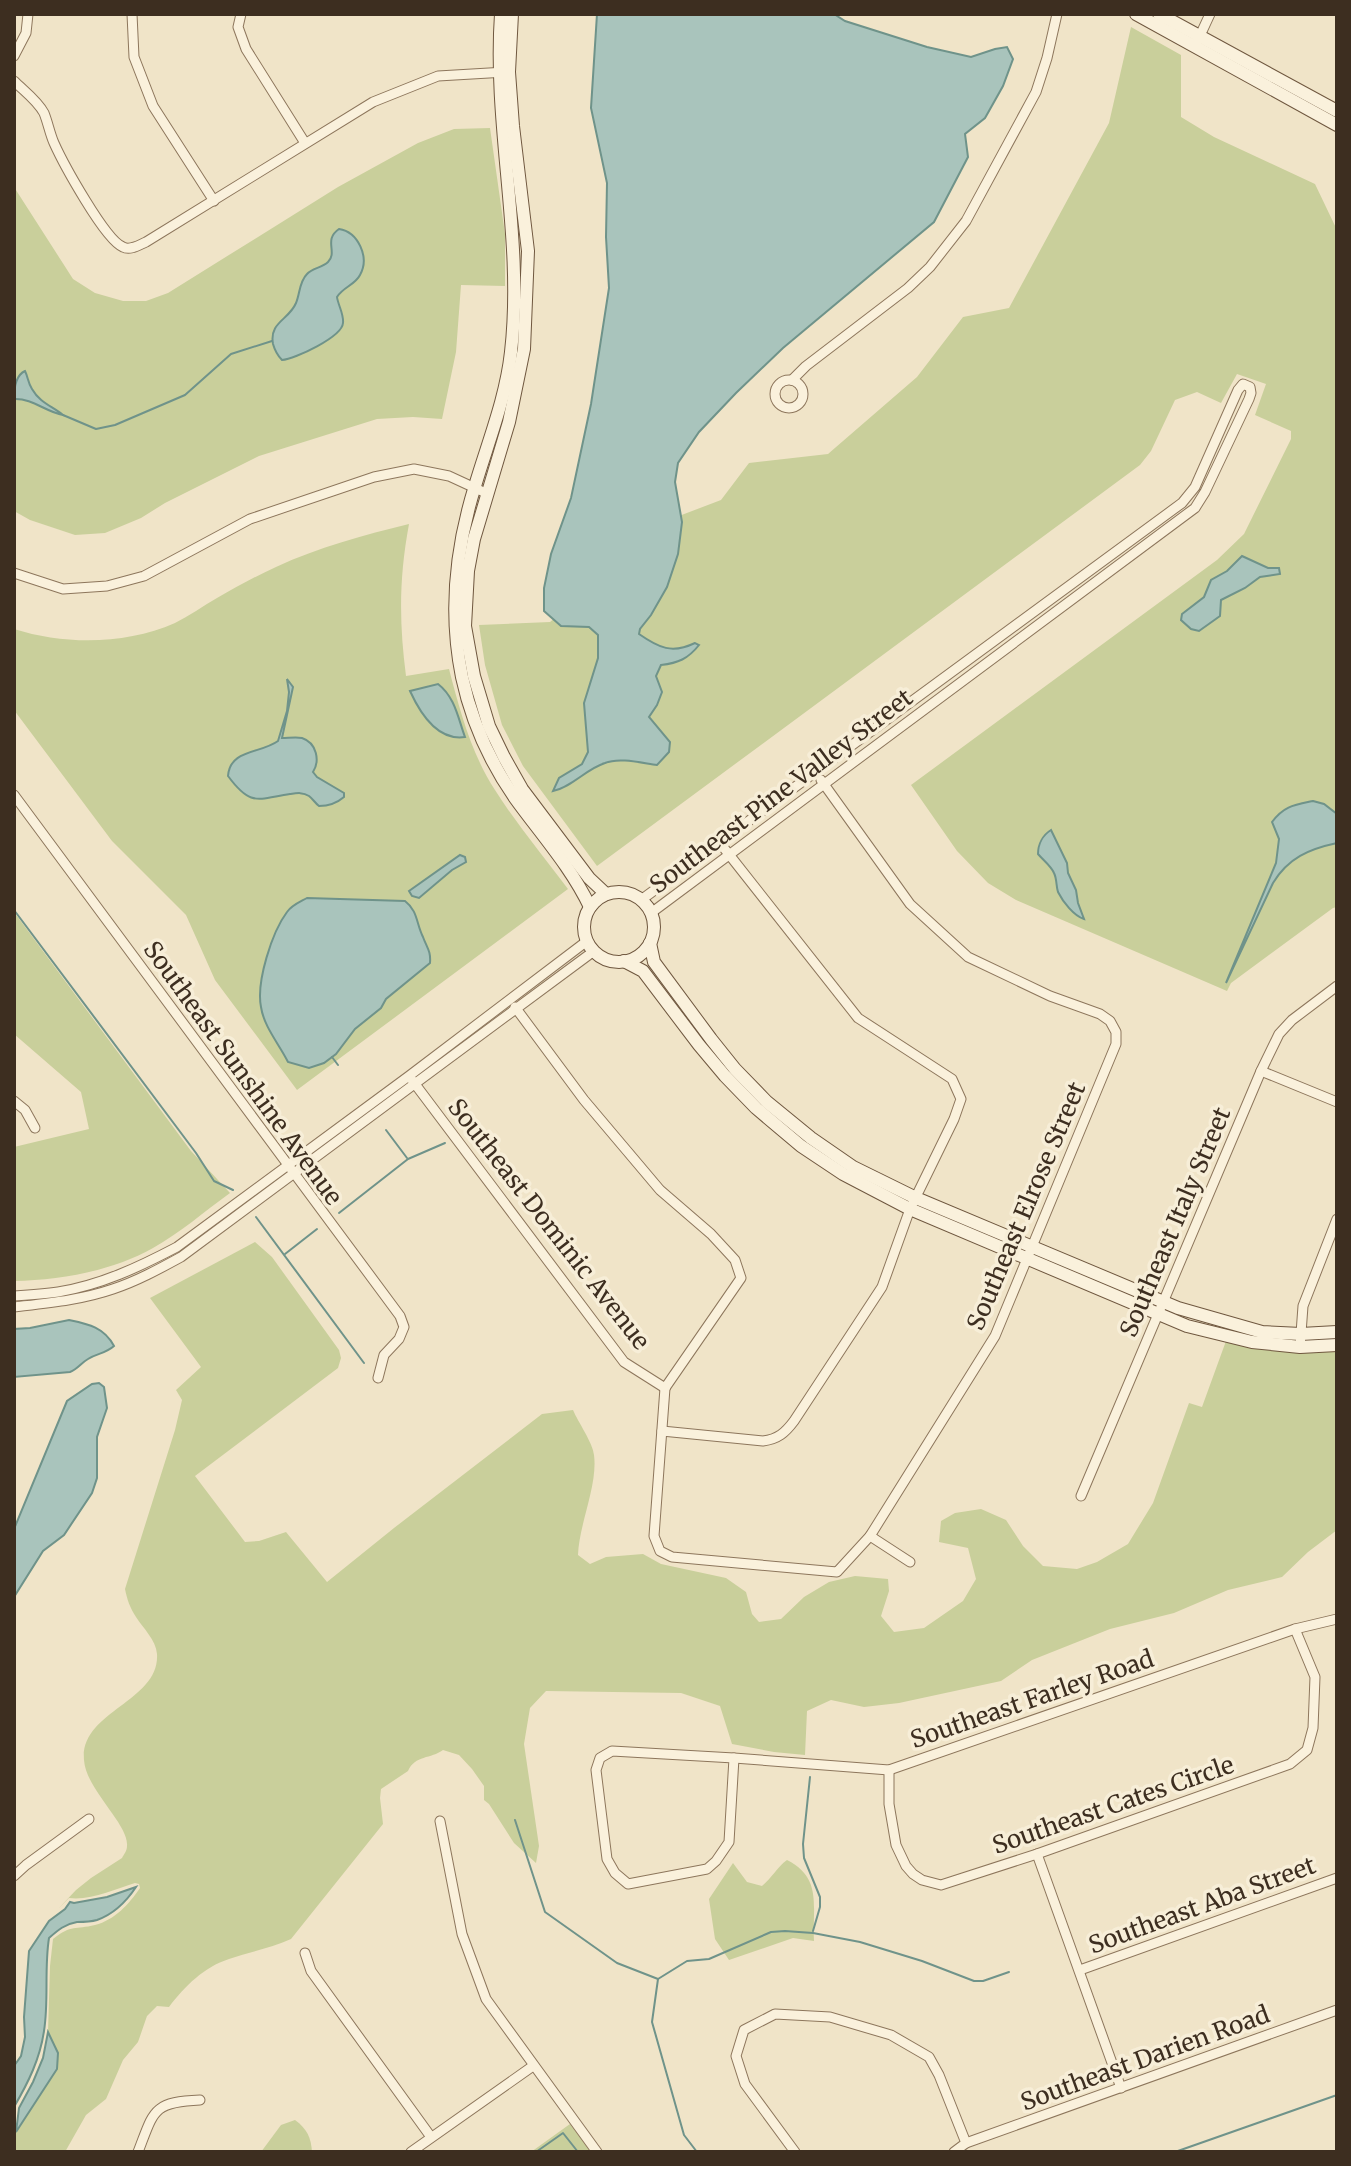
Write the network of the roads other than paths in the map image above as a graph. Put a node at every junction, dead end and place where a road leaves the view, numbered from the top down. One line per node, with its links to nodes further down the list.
1 (28, 14): 11 (street)
2 (132, 14): 18 (street)
3 (241, 14): 17 (street)
4 (501, 14): 12 (street)
5 (512, 14): 12 (street)
6 (1057, 14): 19 (street)
7 (1136, 14): 10 (street)
8 (1159, 14): 10 (street)
9 (1210, 14): 10 (street)
10 (1197, 41): 14 (street)
11 (14, 56)
12 (504, 72): 17 (street); 20 (street); 21 (street)
13 (14, 81): 18 (street)
14 (1316, 106): 15 (street); 16 (street)
15 (1337, 111)
16 (1337, 125)
17 (305, 143): 18 (street)
18 (214, 201)
19 (792, 380)
20 (474, 488): 21 (street); 24 (street); 36 (street)
21 (488, 494): 34 (street)
22 (1149, 528): 23 (street); 23 (street, Southeast Pine Valley Street); 25 (street, Southeast Pine Valley Street)
23 (1158, 536): 26 (street, Southeast Pine Valley Street)
24 (14, 573)
25 (1037, 610): 26 (street); 27 (street, Southeast Pine Valley Street)
26 (1044, 620): 28 (street, Southeast Pine Valley Street)
27 (927, 691): 28 (street, Southeast Pine Valley Street); 29 (street, Southeast Pine Valley Street)
28 (935, 701): 30 (street, Southeast Pine Valley Street)
29 (816, 773): 30 (street); 32 (street, Southeast Pine Valley Street)
30 (824, 784): 33 (street, Southeast Pine Valley Street); 52 (street, Southeast Elrose Street)
31 (14, 795): 49 (street, Southeast Sunshine Avenue)
32 (720, 843): 33 (street); 35 (street, Southeast Pine Valley Street)
33 (729, 855): 37 (street, Southeast Pine Valley Street); 50 (street)
34 (606, 894): 35 (street); 36 (street)
35 (641, 900): 37 (street)
36 (590, 907): 39 (street)
37 (651, 913): 38 (street)
38 (650, 943): 40 (street); 43 (street)
39 (591, 946): 40 (street); 42 (street)
40 (624, 961): 43 (street)
41 (1337, 986): 44 (street, Southeast Italy Street)
42 (514, 1005): 45 (street); 60 (street)
43 (699, 1034): 50 (street)
44 (1261, 1071): 47 (street); 55 (street, Southeast Italy Street)
45 (412, 1080): 49 (street); 60 (street, Southeast Dominic Avenue)
46 (14, 1101): 48 (street)
47 (1337, 1102)
48 (35, 1128)
49 (290, 1171): 53 (street); 54 (street); 59 (street, Southeast Sunshine Avenue)
50 (913, 1203): 52 (street); 61 (street)
51 (1337, 1219): 57 (street)
52 (1029, 1252): 55 (street); 63 (street, Southeast Elrose Street)
53 (14, 1296)
54 (14, 1307)
55 (1161, 1308): 57 (street); 62 (street, Southeast Italy Street)
56 (1337, 1332): 57 (street)
57 (1300, 1340): 58 (street)
58 (1337, 1345)
59 (378, 1378)
60 (665, 1388): 61 (street, Southeast Elrose Street)
61 (662, 1431): 63 (street, Southeast Elrose Street)
62 (1081, 1496)
63 (870, 1536): 64 (street)
64 (910, 1562)
65 (1337, 1619): 66 (street, Southeast Farley Road)
66 (1295, 1629): 68 (street, Southeast Farley Road); 71 (street, Southeast Cates Circle)
67 (734, 1758): 67 (street, Southeast Farley Road); 68 (street, Southeast Farley Road)
68 (889, 1770): 71 (street, Southeast Cates Circle)
69 (89, 1819): 72 (street)
70 (440, 1821): 77 (street)
71 (1037, 1854): 75 (street)
72 (14, 1876)
73 (1337, 1878): 75 (street, Southeast Aba Street)
74 (305, 1953): 80 (street)
75 (1080, 1970): 78 (street)
76 (1337, 2010): 78 (street, Southeast Darien Road)
77 (533, 2066): 80 (street); 84 (street)
78 (1121, 2088): 81 (street, Southeast Darien Road)
79 (200, 2100): 82 (street)
80 (431, 2137): 83 (street)
81 (966, 2143): 85 (street); 86 (street, Southeast Darien Road)
82 (138, 2152)
83 (411, 2152)
84 (597, 2152)
85 (795, 2152)
86 (954, 2152)

